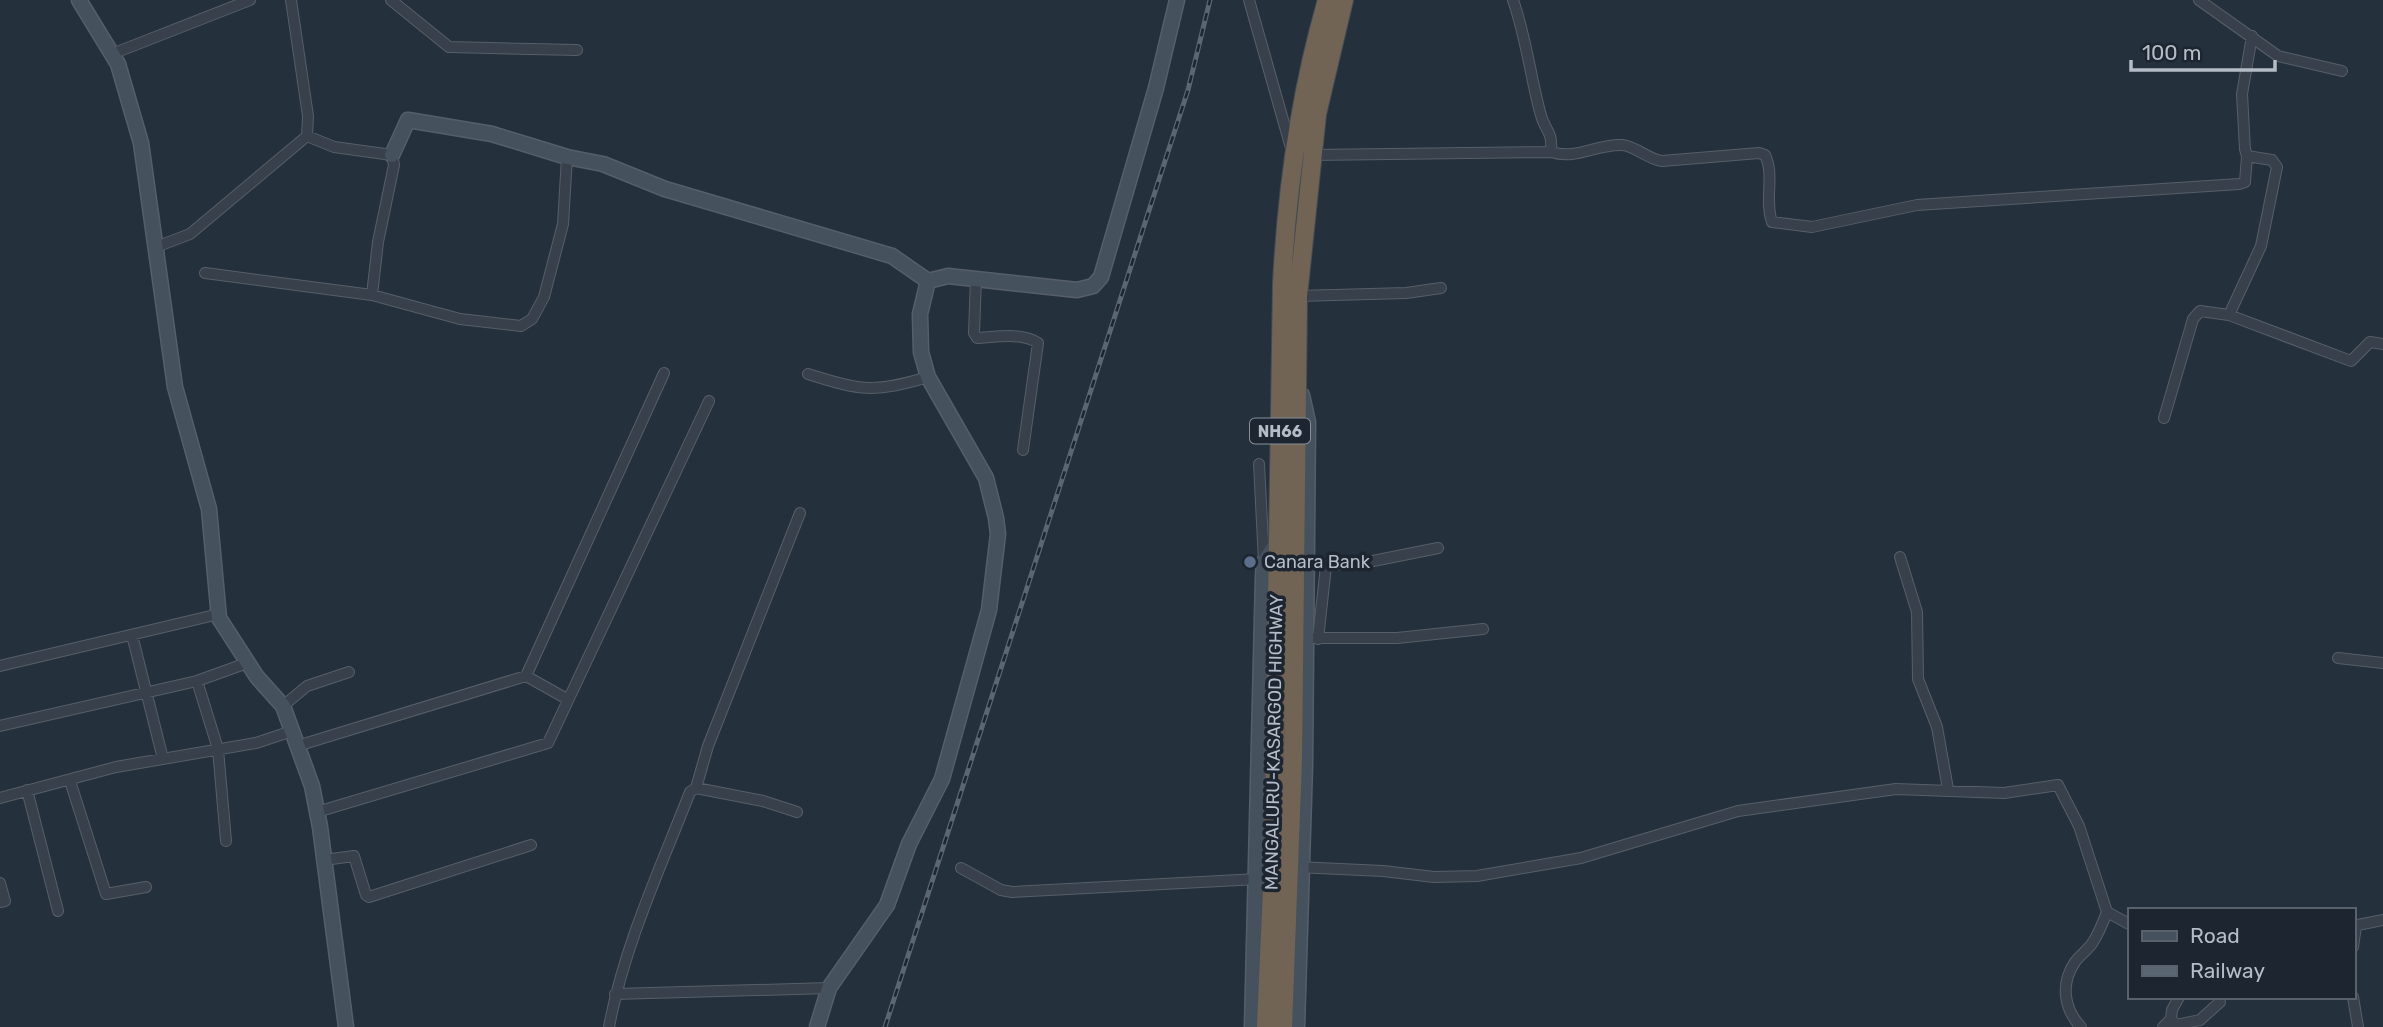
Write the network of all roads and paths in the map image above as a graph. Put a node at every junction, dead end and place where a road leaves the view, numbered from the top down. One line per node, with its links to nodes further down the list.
1 (79, 0): 13 (street)
2 (250, 0): 13 (street)
3 (291, 0): 15 (street)
4 (391, 0): 12 (street)
5 (1177, 0): 24 (street)
6 (1249, 0): 19 (street)
7 (1327, 0): 19 (highway, MANGALURU-KASARGOD HIGHWAY / NH66)
8 (1344, 0): 18 (highway, MANGALURU-KASARGOD HIGHWAY / NH66)
9 (1513, 0): 16 (street)
10 (2199, 0): 11 (street)
11 (2252, 36): 14 (street); 20 (street)
12 (577, 50)
13 (112, 54): 22 (street)
14 (2342, 71)
15 (307, 136): 17 (street); 22 (street)
16 (1551, 152): 18 (street); 20 (street)
17 (392, 155): 21 (street); 27 (street)
18 (1311, 155): 28 (highway, MANGALURU-KASARGOD HIGHWAY / NH66)
19 (1293, 156): 40 (highway, MANGALURU-KASARGOD HIGHWAY / NH66)
20 (2247, 156): 29 (street)
21 (567, 157): 25 (street); 27 (street)
22 (156, 247): 44 (street)
23 (205, 273): 27 (street)
24 (976, 278): 25 (street); 37 (street)
25 (928, 281): 34 (street)
26 (1441, 288): 28 (street)
27 (372, 295)
28 (1298, 296): 31 (highway, MANGALURU-KASARGOD HIGHWAY / NH66)
29 (2229, 314): 30 (street); 36 (street)
30 (2383, 344)
31 (1297, 369): 47 (street); 74 (highway, MANGALURU-KASARGOD HIGHWAY / NH66)
32 (664, 373): 53 (street)
33 (808, 374): 34 (street)
34 (928, 377): 83 (street)
35 (709, 401): 56 (street)
36 (2164, 418)
37 (1023, 450)
38 (1259, 464): 43 (street)
39 (800, 513): 64 (street)
40 (1278, 541): 43 (street); 74 (highway, MANGALURU-KASARGOD HIGHWAY / NH66)
41 (1438, 548): 47 (street)
42 (1900, 557): 65 (street)
43 (1264, 562): 74 (street)
44 (219, 614): 46 (street); 49 (street)
45 (1483, 629): 47 (street)
46 (132, 635): 51 (street); 55 (street)
47 (1312, 638): 74 (street)
48 (2338, 658): 50 (street)
49 (247, 663): 54 (street); 57 (street)
50 (2383, 663)
51 (0, 666)
52 (349, 671): 57 (street)
53 (526, 676): 56 (street); 60 (street)
54 (197, 681): 55 (street); 61 (street)
55 (145, 693): 58 (street); 62 (street)
56 (567, 699): 68 (street)
57 (283, 706): 59 (street)
58 (0, 726)
59 (292, 731): 60 (street); 61 (street)
60 (298, 746): 68 (street)
61 (218, 749): 62 (street); 70 (street)
62 (163, 759): 63 (street)
63 (70, 781): 66 (street); 76 (street)
64 (696, 788): 69 (street); 84 (street)
65 (1948, 789): 74 (street); 79 (street)
66 (27, 790): 67 (street); 78 (street)
67 (0, 797)
68 (317, 812): 72 (street)
69 (797, 812)
70 (226, 841)
71 (531, 845): 72 (street)
72 (324, 860): 89 (street)
73 (961, 869): 74 (street)
74 (1276, 869): 92 (street); 93 (highway, MANGALURU-KASARGOD HIGHWAY / NH66); 94 (highway, MANGALURU-KASARGOD HIGHWAY / NH66); 95 (street)
75 (0, 883): 77 (street)
76 (145, 887)
77 (0, 902)
78 (58, 911)
79 (2107, 912): 81 (street); 96 (street)
80 (2383, 920): 82 (street)
81 (2128, 923)
82 (2355, 926)
83 (829, 988): 84 (street); 91 (street)
84 (615, 994): 90 (street)
85 (2178, 999): 88 (street)
86 (2353, 999): 97 (street)
87 (2220, 1003): 88 (street)
88 (2167, 1023)
89 (346, 1027)
90 (608, 1027)
91 (817, 1027)
92 (1252, 1027)
93 (1266, 1027)
94 (1283, 1027)
95 (1297, 1027)
96 (2081, 1027)
97 (2358, 1027)

